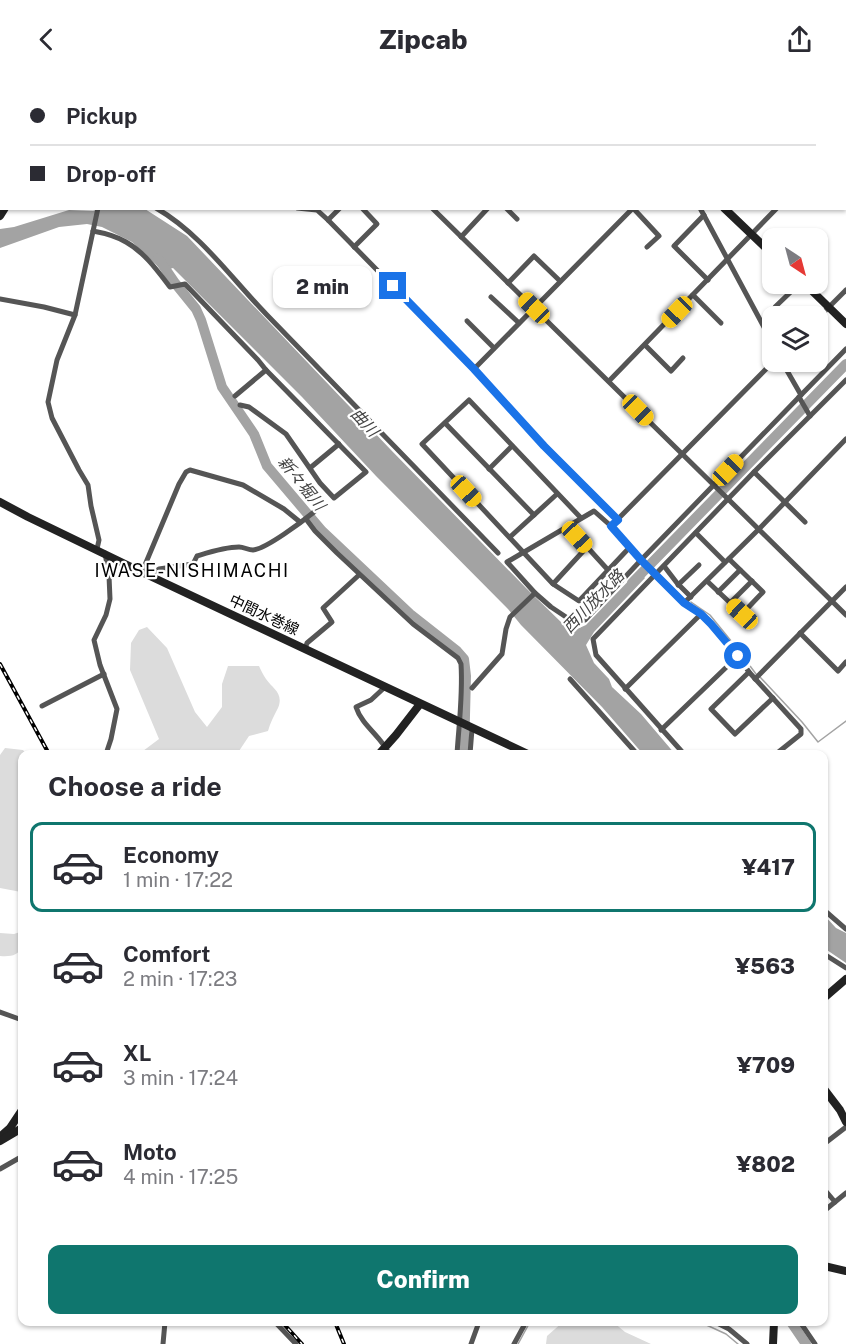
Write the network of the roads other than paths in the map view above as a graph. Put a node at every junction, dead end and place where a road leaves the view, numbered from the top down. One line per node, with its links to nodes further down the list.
1 (98, 210): 17 (street)
2 (159, 210): 85 (street)
3 (317, 210): 16 (street)
4 (338, 210): 16 (street)
5 (364, 210): 21 (street)
6 (434, 210): 19 (street)
7 (486, 210): 19 (street)
8 (508, 210): 15 (street)
9 (631, 210): 25 (street)
10 (635, 210): 22 (street)
11 (701, 210): 14 (street)
12 (726, 210): 18 (main road)
13 (775, 210): 18 (street)
14 (704, 215): 23 (street); 24 (street)
15 (517, 219)
16 (328, 220): 21 (street)
17 (93, 231): 36 (street); 47 (street)
18 (751, 235): 20 (main road); 23 (street)
19 (461, 237): 26 (street)
20 (762, 245)
21 (354, 247): 46 (street)
22 (647, 247)
23 (727, 260): 24 (street); 38 (street)
24 (708, 280): 30 (street)
25 (560, 281): 26 (street); 35 (street)
26 (508, 283): 35 (street)
27 (846, 290): 34 (street)
28 (789, 294): 33 (street)
29 (816, 294): 34 (main road)
30 (693, 295): 40 (street); 42 (street)
31 (491, 297): 39 (street)
32 (0, 299): 36 (street)
33 (777, 306)
34 (830, 307): 41 (main road)
35 (534, 308): 39 (street); 50 (street)
36 (75, 315): 82 (street)
37 (467, 321): 43 (street)
38 (762, 322)
39 (519, 323): 43 (street)
40 (721, 323)
41 (846, 324)
42 (645, 345): 45 (street); 50 (street)
43 (494, 348): 46 (street)
44 (846, 349): 53 (street)
45 (683, 358)
46 (474, 369): 72 (street)
47 (266, 370): 52 (street); 58 (street)
48 (763, 372): 60 (street)
49 (787, 372): 53 (street)
50 (609, 381): 60 (street)
51 (846, 381): 55 (street)
52 (235, 396)
53 (800, 396): 55 (street); 64 (street)
54 (240, 405): 61 (street)
55 (810, 416): 63 (street)
56 (445, 423): 59 (street); 62 (street); 79 (street)
57 (846, 439): 68 (street)
58 (339, 444): 61 (street); 61 (street)
59 (512, 446): 62 (street); 65 (street)
60 (683, 454): 64 (street); 72 (street)
61 (310, 468)
62 (489, 469): 70 (street)
63 (754, 472): 66 (street); 68 (street)
64 (715, 486): 66 (street); 87 (street)
65 (557, 494): 70 (street); 71 (street)
66 (727, 498): 77 (street); 78 (street)
67 (0, 502): 82 (main road, 中間水巻線)
68 (785, 502): 74 (street); 77 (street)
69 (314, 512): 73 (street)
70 (534, 515): 79 (street)
71 (581, 518): 75 (street); 76 (street)
72 (618, 520): 76 (street)
73 (303, 521): 92 (street); 94 (street); 95 (street)
74 (805, 522)
75 (568, 526): 80 (street); 83 (street)
76 (611, 526): 81 (street)
77 (759, 529): 86 (street); 104 (street)
78 (696, 533): 86 (street); 89 (street)
79 (510, 537): 83 (street)
80 (587, 547): 90 (street); 98 (street)
81 (630, 548): 87 (street); 90 (street)
82 (96, 549): 84 (main road, 中間水巻線)
83 (523, 552): 98 (street); 102 (street)
84 (105, 553): 92 (main road, 中間水巻線); 114 (street)
85 (498, 553)
86 (727, 560): 91 (street); 96 (street)
87 (642, 561): 93 (street); 102 (street)
88 (699, 565): 99 (street)
89 (664, 566): 93 (street); 99 (street)
90 (608, 570): 98 (street)
91 (740, 570): 97 (street); 101 (street)
92 (142, 572): 95 (main road, 中間水巻線)
93 (653, 572): 105 (street); 119 (street)
94 (359, 575): 110 (street); 123 (street)
95 (152, 577): 110 (main road, 中間水巻線)
96 (707, 580): 101 (street); 103 (street)
97 (752, 581): 106 (street); 106 (street)
98 (553, 584)
99 (678, 585): 103 (street)
100 (846, 587): 104 (street)
101 (718, 592): 106 (street)
102 (535, 593): 118 (street)
103 (691, 597): 105 (street)
104 (832, 601): 108 (street); 109 (street)
105 (684, 603): 107 (street)
106 (730, 603)
107 (701, 614): 111 (street); 119 (street)
108 (846, 615)
109 (800, 633): 112 (street); 116 (street)
110 (305, 649): 117 (main road, 中間水巻線)
111 (738, 656): 113 (street); 125 (street)
112 (846, 662)
113 (748, 672): 116 (street); 120 (street)
114 (104, 674): 122 (street); 126 (street)
115 (570, 679): 132 (street)
116 (755, 679): 120 (street)
117 (385, 687): 121 (main road, 中間水巻線); 127 (street)
118 (472, 688)
119 (625, 689): 125 (street)
120 (773, 698): 134 (street)
121 (420, 704): 123 (main road, 中間水巻線); 128 (main road)
122 (42, 706)
123 (459, 722): 124 (main road, 中間水巻線); 129 (street)
124 (472, 729): 130 (street); 131 (main road, 中間水巻線)
125 (661, 730): 133 (street)
126 (107, 750)
127 (387, 750)
128 (389, 750)
129 (457, 750)
130 (470, 750)
131 (519, 750)
132 (633, 750)
133 (680, 750)
134 (781, 750)
135 (828, 913): 136 (street)
136 (846, 929)
137 (828, 957): 138 (street)
138 (846, 968)
139 (846, 979): 140 (main road)
140 (828, 993)
141 (0, 1012): 142 (street)
142 (18, 1019)
143 (828, 1094): 145 (main road)
144 (18, 1116): 148 (main road)
145 (846, 1122)
146 (846, 1127): 149 (street)
147 (18, 1130): 148 (main road)
148 (0, 1139)
149 (828, 1141)
150 (18, 1159): 151 (street)
151 (0, 1168)
152 (846, 1193): 154 (street)
153 (828, 1194): 154 (street)
154 (835, 1202): 155 (street)
155 (828, 1208)
156 (828, 1267): 157 (main road)
157 (846, 1271)
158 (165, 1326): 165 (street)
159 (278, 1326): 166 (street)
160 (478, 1326): 167 (street)
161 (524, 1326): 168 (street)
162 (723, 1326): 169 (street)
163 (774, 1326): 170 (main road)
164 (804, 1326): 171 (street)
165 (163, 1344)
166 (296, 1344)
167 (471, 1344)
168 (514, 1344)
169 (747, 1344)
170 (772, 1344)
171 (815, 1344)

